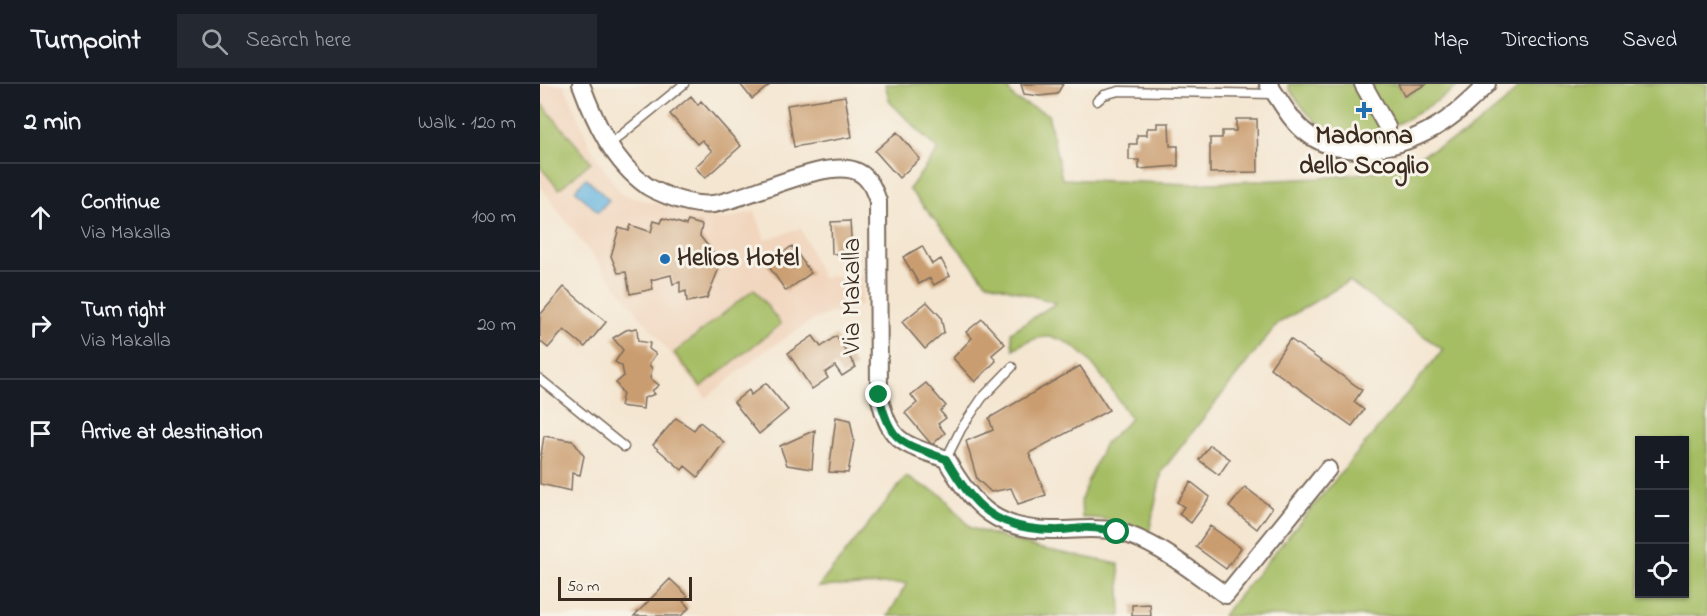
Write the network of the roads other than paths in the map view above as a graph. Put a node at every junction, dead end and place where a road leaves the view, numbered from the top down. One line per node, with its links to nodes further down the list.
1 (581, 84): 8 (street, Via Makalla)
2 (684, 84): 8 (lane)
3 (1364, 84): 7 (street)
4 (1487, 84): 5 (street)
5 (1272, 89): 6 (lane)
6 (1097, 101)
7 (1387, 127)
8 (609, 145): 12 (street, Via Makalla)
9 (1012, 368): 12 (lane)
10 (540, 379): 11 (lane)
11 (624, 447)
12 (946, 459): 13 (street)
13 (1328, 469)

